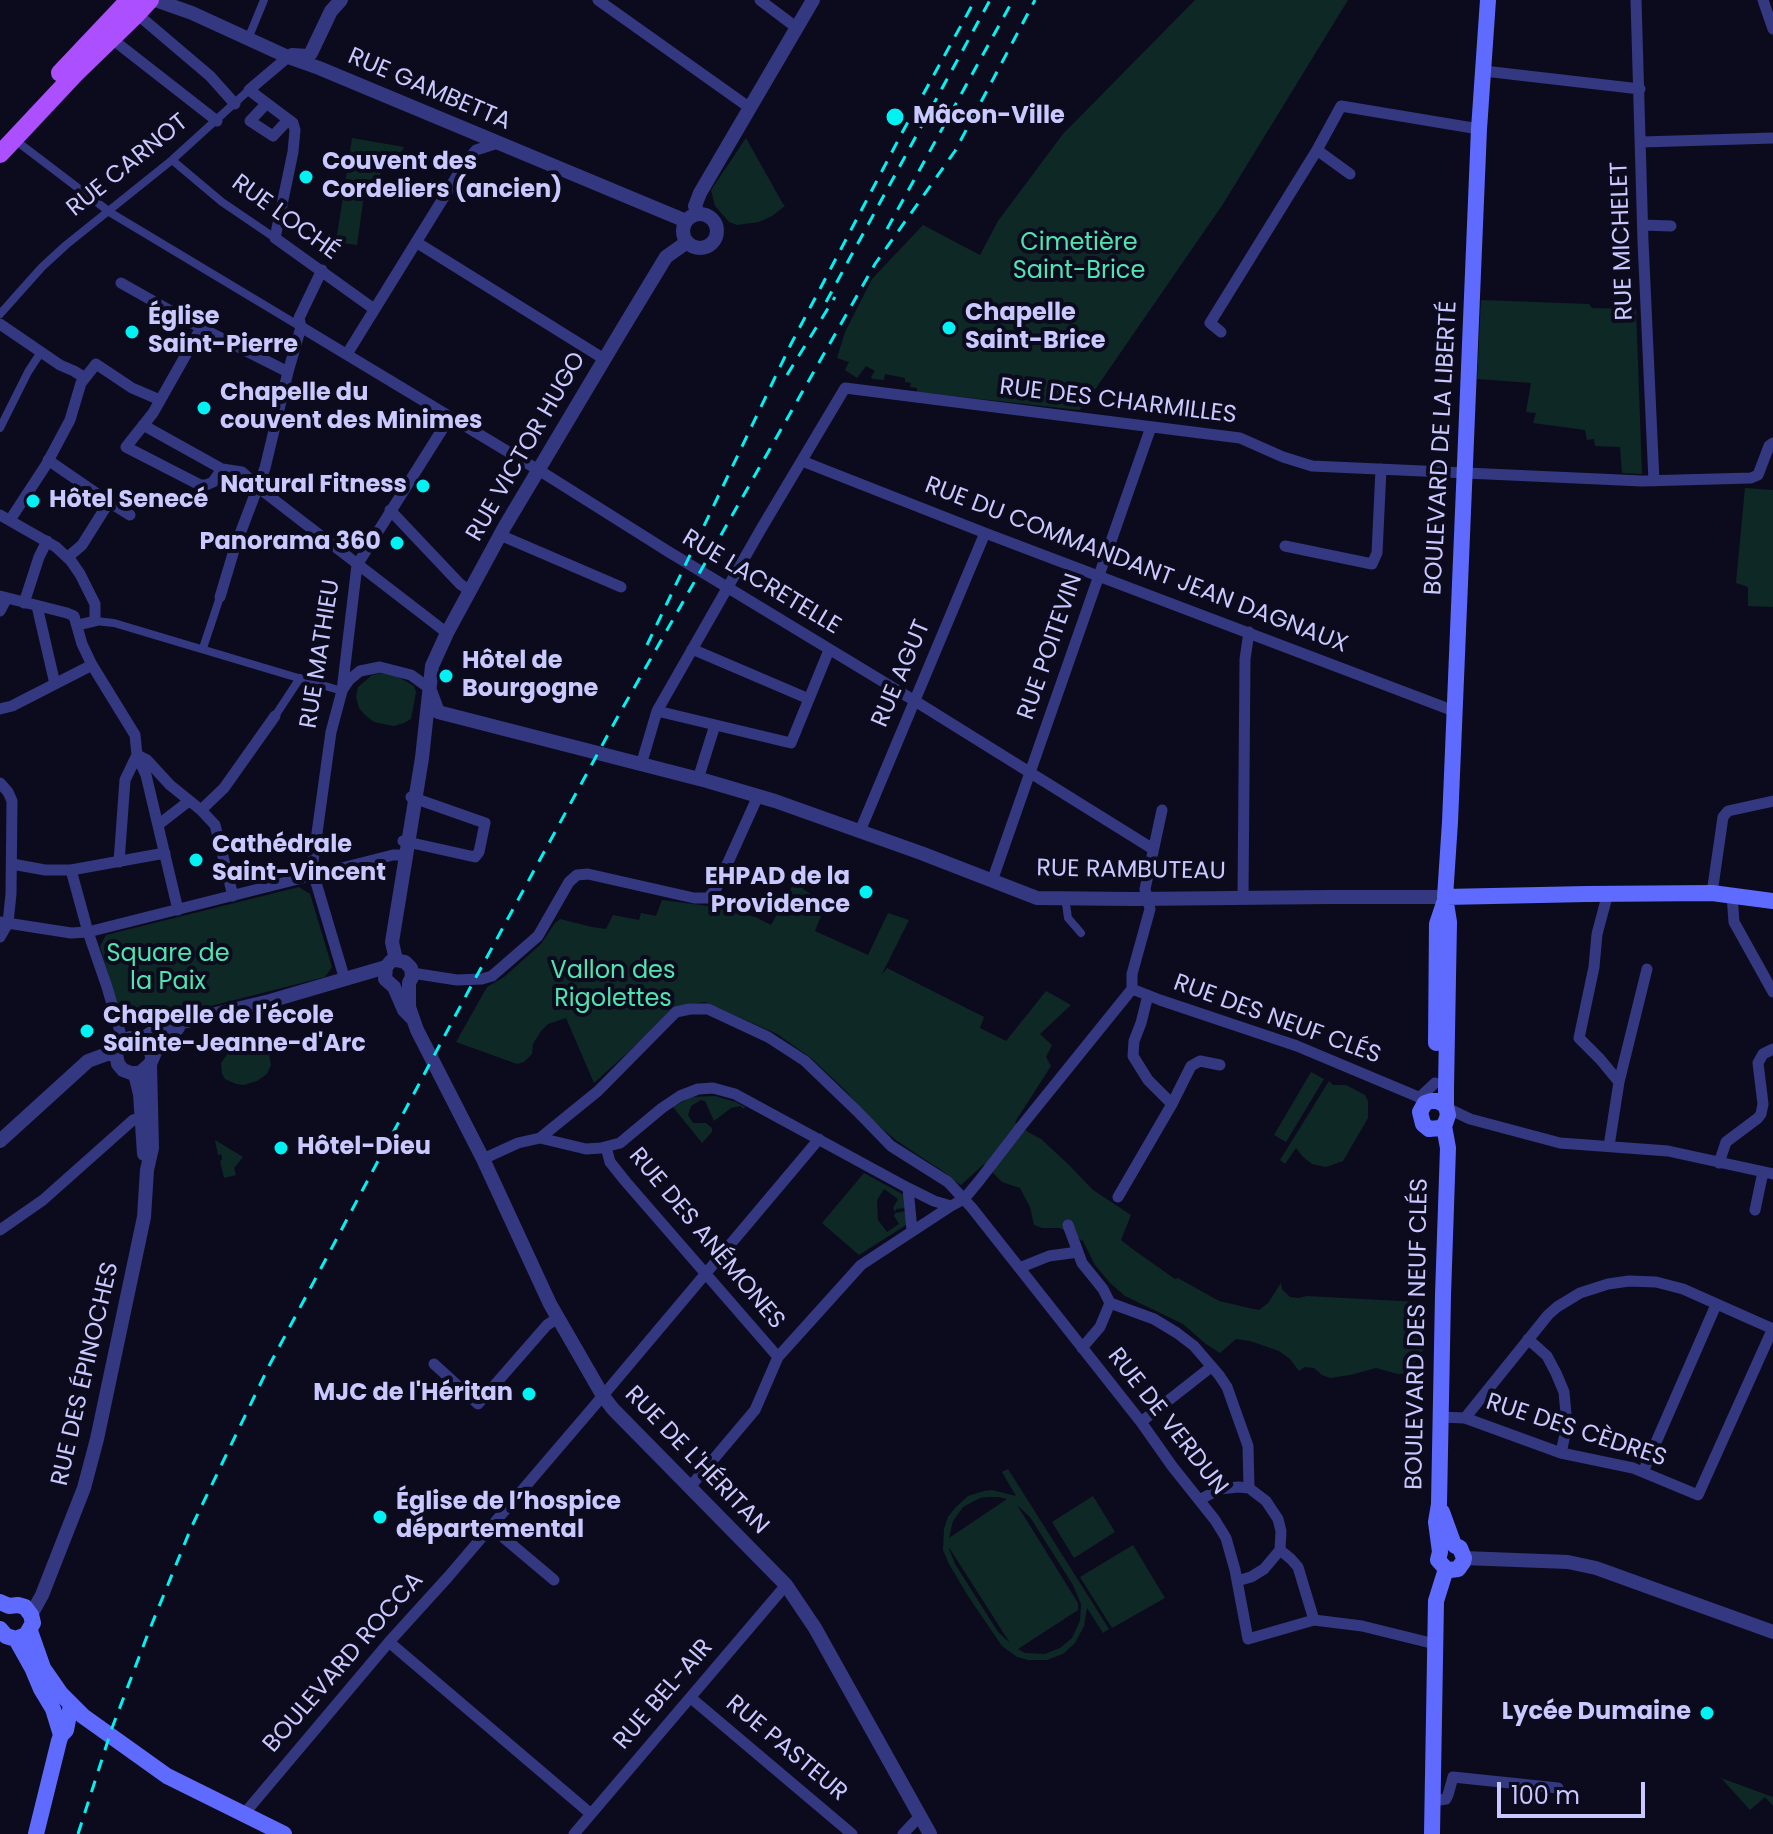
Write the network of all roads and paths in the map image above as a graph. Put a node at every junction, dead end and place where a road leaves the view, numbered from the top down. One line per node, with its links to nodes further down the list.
1 (264, 0): 13 (street)
2 (341, 0): 14 (street)
3 (598, 0): 23 (street)
4 (760, 0): 10 (street)
5 (813, 0): 10 (street)
6 (1488, 0): 17 (main road, BOULEVARD DE LA LIBERTÉ)
7 (1636, 0): 19 (street, RUE MICHELET)
8 (1763, 0): 11 (street)
9 (140, 3): 12 (main road); 13 (street, RUE GAMBETTA); 18 (street); 21 (street); 27 (main road)
10 (797, 28): 23 (street)
11 (1773, 29)
12 (112, 39): 18 (main road); 25 (street)
13 (248, 39): 15 (street, RUE GAMBETTA)
14 (315, 47): 15 (street); 16 (street)
15 (286, 56): 16 (street, RUE GAMBETTA); 20 (street, RUE CARNOT)
16 (319, 68): 30 (street, RUE GAMBETTA)
17 (1484, 71): 19 (street); 26 (main road, BOULEVARD DE LA LIBERTÉ)
18 (75, 74): 27 (main road)
19 (1640, 89): 29 (street, RUE MICHELET)
20 (249, 90): 21 (street, RUE CARNOT); 22 (street)
21 (235, 104): 25 (street, RUE CARNOT)
22 (266, 104): 24 (street); 24 (street)
23 (750, 108): 36 (street)
24 (288, 120): 39 (street)
25 (217, 121): 33 (street, RUE CARNOT)
26 (1479, 129): 31 (street); 66 (main road, BOULEVARD DE LA LIBERTÉ)
27 (7, 138): 32 (main road); 35 (street)
28 (1773, 138): 29 (street)
29 (1642, 142): 37 (street, RUE MICHELET)
30 (498, 143): 36 (street, RUE GAMBETTA); 40 (street)
31 (1317, 150): 34 (street); 49 (street)
32 (0, 154)
33 (172, 160): 35 (street, RUE CARNOT); 39 (street, RUE LOCHÉ)
34 (1350, 174)
35 (108, 210): 45 (street, RUE CARNOT); 47 (street)
36 (692, 217): 41 (street); 41 (street)
37 (1643, 225): 38 (street); 67 (street, RUE MICHELET)
38 (1671, 226)
39 (275, 238): 42 (street, RUE LOCHÉ)
40 (416, 242): 44 (street); 52 (street)
41 (687, 242): 52 (street, RUE VICTOR HUGO)
42 (321, 271): 44 (street, RUE LOCHÉ); 47 (street)
43 (121, 283): 48 (street)
44 (374, 309): 51 (street)
45 (0, 314)
46 (0, 324): 50 (street)
47 (301, 327): 51 (street, RUE LACRETELLE); 53 (street)
48 (201, 328): 53 (street); 55 (street)
49 (1221, 332)
50 (41, 352): 54 (street); 59 (street)
51 (347, 354): 56 (street, RUE LACRETELLE)
52 (604, 359): 65 (street, RUE VICTOR HUGO)
53 (288, 372): 68 (street)
54 (85, 378): 55 (street); 61 (street)
55 (160, 400): 57 (street)
56 (450, 417): 65 (street, RUE LACRETELLE); 70 (street, RUE MATHIEU)
57 (143, 425): 63 (street); 63 (street)
58 (1151, 427): 62 (street, RUE DES CHARMILLES); 64 (street, RUE DES CHARMILLES); 79 (street, RUE POITEVIN)
59 (0, 428)
60 (1773, 443): 67 (street, RUE DES CHARMILLES)
61 (48, 460): 69 (street); 72 (street)
62 (802, 461): 73 (street, RUE DU COMMANDANT JEAN DAGNAUX); 81 (street)
63 (222, 469): 68 (street)
64 (1381, 469): 66 (street, RUE DES CHARMILLES); 76 (street)
65 (538, 470): 74 (street, RUE VICTOR HUGO); 81 (street, RUE LACRETELLE)
66 (1465, 473): 67 (street, RUE DES CHARMILLES); 104 (main road, BOULEVARD DE LA LIBERTÉ)
67 (1654, 481)
68 (258, 487): 78 (street); 84 (street)
69 (109, 502): 71 (street); 77 (street)
70 (390, 510): 78 (street, RUE MATHIEU); 82 (street)
71 (130, 515)
72 (5, 517): 75 (street)
73 (985, 533): 79 (street, RUE DU COMMANDANT JEAN DAGNAUX); 101 (street, RUE AGUT)
74 (500, 535): 80 (street); 82 (street, RUE VICTOR HUGO)
75 (47, 541): 77 (street); 85 (street)
76 (1285, 546)
77 (68, 557): 88 (street)
78 (357, 565): 91 (street); 99 (street, RUE MATHIEU)
79 (1099, 577): 90 (street, RUE DU COMMANDANT JEAN DAGNAUX); 110 (street, RUE POITEVIN)
80 (621, 587)
81 (727, 588): 93 (street); 94 (street, RUE LACRETELLE)
82 (470, 591): 91 (street, RUE VICTOR HUGO)
83 (4, 597): 85 (street); 87 (street)
84 (220, 597): 92 (street)
85 (24, 603): 86 (street)
86 (37, 606): 89 (street); 97 (street)
87 (0, 611)
88 (95, 621): 89 (street); 92 (street)
89 (78, 625): 95 (street)
90 (1249, 632): 104 (street, RUE DU COMMANDANT JEAN DAGNAUX); 136 (street)
91 (447, 633): 98 (street, RUE VICTOR HUGO)
92 (203, 648): 96 (street)
93 (692, 649): 100 (street); 103 (street)
94 (829, 650): 100 (street); 101 (street, RUE LACRETELLE)
95 (92, 665): 97 (street); 108 (street)
96 (300, 678): 99 (street); 106 (street)
97 (55, 684): 102 (street)
98 (429, 688): 99 (street); 109 (street, RUE RAMBUTEAU); 114 (street, RUE DE L'HÉRITAN)
99 (342, 691): 105 (street); 127 (street, RUE MATHIEU)
100 (809, 699): 107 (street)
101 (915, 701): 110 (street, RUE LACRETELLE); 120 (street, RUE AGUT)
102 (0, 709)
103 (657, 711): 107 (street); 109 (street)
104 (1454, 711): 134 (main road, BOULEVARD DE LA LIBERTÉ)
105 (343, 715)
106 (275, 716): 117 (street)
107 (715, 725): 111 (street)
108 (137, 755): 115 (street); 119 (street); 124 (street)
109 (641, 765): 111 (street, RUE RAMBUTEAU)
110 (1030, 772): 122 (street, RUE LACRETELLE); 128 (street, RUE POITEVIN)
111 (698, 779): 113 (street, RUE RAMBUTEAU)
112 (0, 783): 125 (street)
113 (758, 796): 120 (street, RUE RAMBUTEAU); 148 (street)
114 (412, 798): 121 (street, RUE DE L'HÉRITAN); 121 (street)
115 (189, 801): 117 (street); 119 (street)
116 (1773, 801): 130 (street)
117 (201, 810): 132 (street)
118 (1162, 810): 122 (street)
119 (158, 825): 123 (street)
120 (860, 831): 128 (street, RUE RAMBUTEAU)
121 (405, 846): 127 (street); 147 (street, RUE DE L'HÉRITAN)
122 (1153, 849): 137 (street)
123 (165, 853): 124 (street); 140 (street)
124 (119, 862): 126 (street)
125 (12, 864): 126 (street); 141 (street)
126 (71, 870): 143 (street)
127 (313, 875): 132 (street); 149 (street)
128 (992, 881): 137 (street, RUE RAMBUTEAU)
129 (1608, 893): 130 (main road, RUE RAMBUTEAU); 135 (main road, RUE RAMBUTEAU); 161 (street)
130 (1712, 893): 131 (main road, RUE RAMBUTEAU)
131 (1732, 895): 138 (main road, RUE RAMBUTEAU); 151 (street)
132 (233, 896): 140 (street)
133 (1413, 897): 134 (street, RUE RAMBUTEAU); 136 (street, RUE RAMBUTEAU); 142 (street)
134 (1445, 897): 135 (main road, RUE RAMBUTEAU); 142 (main road, BOULEVARD DES NEUF CLÉS)
135 (1474, 897): 142 (main road)
136 (1243, 898): 137 (street, RUE RAMBUTEAU)
137 (1148, 899): 150 (street)
138 (1773, 901)
139 (1066, 904): 144 (street)
140 (178, 910): 143 (street)
141 (4, 923): 143 (street); 145 (street)
142 (1443, 923): 163 (main road, BOULEVARD DES NEUF CLÉS); 163 (main road, BOULEVARD DES NEUF CLÉS)
143 (88, 932): 157 (street)
144 (1081, 933)
145 (0, 937)
146 (1647, 969): 161 (street)
147 (390, 973): 148 (street); 148 (street); 149 (street); 154 (street, RUE DE L'HÉRITAN)
148 (411, 978): 154 (street, RUE DE L'HÉRITAN)
149 (347, 980): 153 (street)
150 (1132, 989): 152 (street, RUE DES NEUF CLÉS); 175 (street)
151 (1773, 992)
152 (1148, 995): 162 (street); 163 (street, RUE DES NEUF CLÉS)
153 (189, 1021): 155 (street); 158 (street)
154 (415, 1024): 170 (street, RUE DE L'HÉRITAN)
155 (142, 1039): 157 (street); 158 (street)
156 (1773, 1049): 171 (street)
157 (120, 1054): 160 (street); 167 (street)
158 (151, 1060): 160 (street); 164 (street, RUE DES ÉPINOCHES)
159 (1220, 1065): 162 (street)
160 (135, 1074): 164 (street, RUE DES ÉPINOCHES)
161 (1619, 1082): 168 (street)
162 (1172, 1104): 174 (street)
163 (1432, 1110): 168 (street); 194 (main road, BOULEVARD DES NEUF CLÉS)
164 (147, 1117): 179 (street); 208 (street, RUE DES ÉPINOCHES)
165 (540, 1138): 169 (street); 170 (street); 175 (street, RUE DE VERDUN)
166 (819, 1139): 169 (street); 173 (street); 183 (street, BOULEVARD ROCCA)
167 (0, 1141)
168 (1609, 1146): 171 (street)
169 (606, 1147): 183 (street, RUE DES ANÉMONES)
170 (483, 1159): 186 (street, RUE DE L'HÉRITAN)
171 (1719, 1163): 172 (street)
172 (1768, 1173): 177 (street)
173 (908, 1188): 176 (street); 180 (street)
174 (1118, 1197)
175 (964, 1199): 176 (street); 182 (street, RUE DE VERDUN)
176 (951, 1206): 180 (street)
177 (1755, 1210)
178 (1068, 1225): 181 (street)
179 (0, 1230)
180 (912, 1231): 190 (street)
181 (1078, 1252): 182 (street); 184 (street)
182 (1019, 1268): 189 (street, RUE DE VERDUN)
183 (705, 1274): 190 (street, RUE DES ANÉMONES); 193 (street, BOULEVARD ROCCA)
184 (1110, 1303): 189 (street); 192 (street)
185 (1716, 1305): 187 (street); 188 (street); 198 (street)
186 (558, 1318): 191 (street); 193 (street, RUE DE L'HÉRITAN)
187 (1773, 1328): 198 (street, RUE DES CÈDRES)
188 (1528, 1339): 195 (street); 197 (street)
189 (1082, 1348): 196 (street, RUE DE VERDUN)
190 (778, 1357): 199 (street)
191 (434, 1364)
192 (1211, 1367): 196 (street); 200 (street)
193 (603, 1396): 199 (street, RUE DE L'HÉRITAN); 202 (street, BOULEVARD ROCCA)
194 (1440, 1417): 195 (street, RUE DES CÈDRES); 204 (main road, BOULEVARD DES NEUF CLÉS)
195 (1465, 1418): 197 (street, RUE DES CÈDRES)
196 (1141, 1422): 201 (street, RUE DE VERDUN)
197 (1561, 1453): 198 (street, RUE DES CÈDRES)
198 (1643, 1472)
199 (690, 1487): 207 (street, RUE DE L'HÉRITAN)
200 (1249, 1488): 201 (street); 203 (street)
201 (1199, 1500): 206 (street, RUE DE VERDUN)
202 (491, 1527): 205 (street); 212 (street, BOULEVARD ROCCA)
203 (1280, 1550): 206 (street); 209 (street)
204 (1452, 1552): 211 (street); 213 (main road)
205 (554, 1580)
206 (1237, 1581): 209 (street, RUE DE VERDUN)
207 (786, 1585): 215 (street, RUE BEL-AIR); 222 (street, RUE DE L'HÉRITAN)
208 (16, 1616): 210 (main road); 214 (main road); 216 (main road)
209 (1314, 1620): 213 (street)
210 (0, 1629)
211 (1773, 1632)
212 (389, 1642): 220 (street, BOULEVARD ROCCA); 221 (street)
213 (1435, 1644): 219 (main road)
214 (33, 1670): 216 (main road); 217 (main road)
215 (691, 1698): 221 (street, RUE BEL-AIR); 226 (street, RUE PASTEUR)
216 (77, 1712): 217 (main road); 220 (main road)
217 (61, 1735): 223 (main road)
218 (1558, 1788): 219 (street)
219 (1433, 1801): 229 (main road)
220 (244, 1814): 224 (main road)
221 (591, 1814): 225 (street, RUE BEL-AIR)
222 (920, 1816): 227 (street); 228 (street, RUE DE L'HÉRITAN)
223 (36, 1834)
224 (284, 1834)
225 (574, 1834)
226 (852, 1834)
227 (903, 1834)
228 (930, 1834)
229 (1432, 1834)

